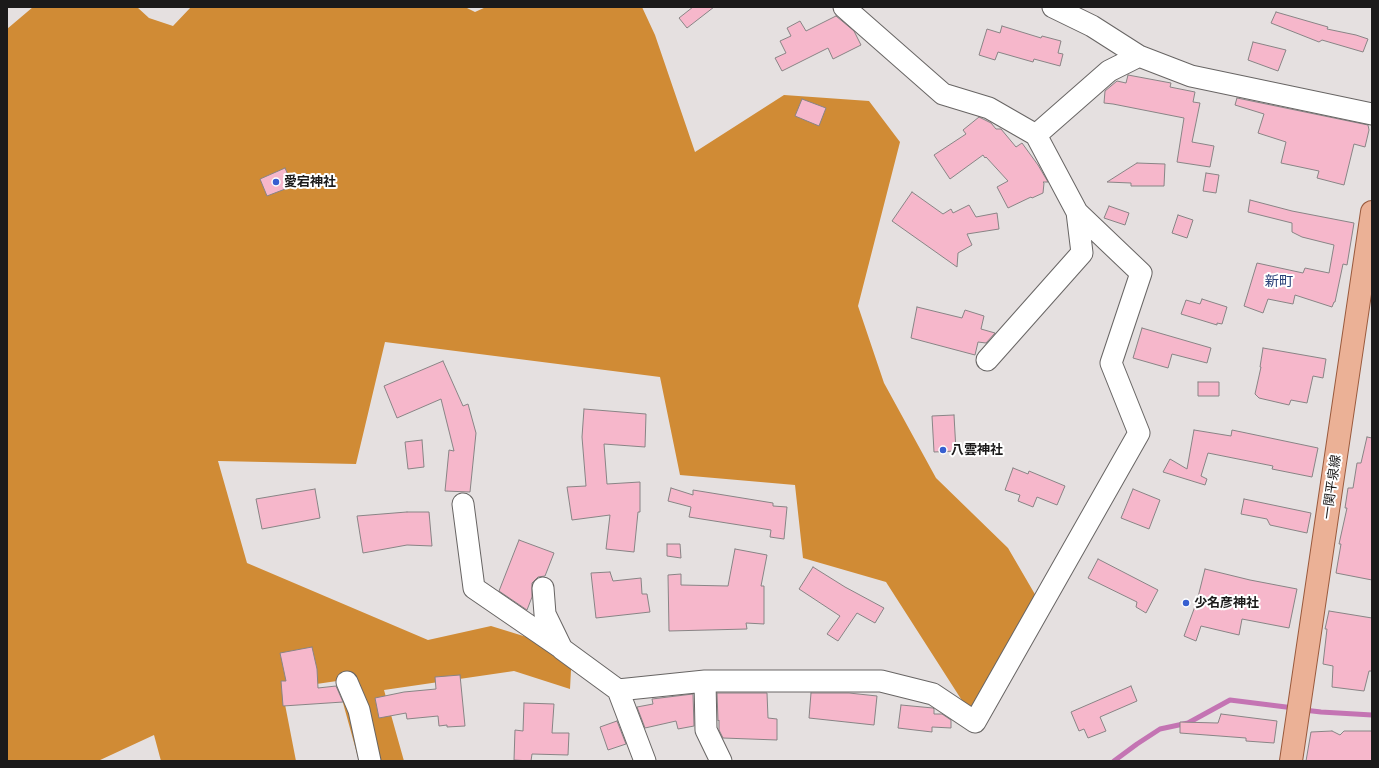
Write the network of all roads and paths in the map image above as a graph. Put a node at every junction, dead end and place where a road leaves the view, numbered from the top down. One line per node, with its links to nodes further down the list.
1 (844, 7): 5 (street)
2 (1053, 7): 3 (street)
3 (1139, 56): 4 (street); 5 (street)
4 (1372, 114)
5 (1036, 135): 6 (street)
6 (1077, 212): 8 (street); 12 (street)
7 (1372, 212): 18 (main road, 一関平泉線)
8 (987, 360)
9 (463, 504): 11 (street)
10 (543, 588): 11 (street)
11 (562, 649): 14 (street)
12 (705, 681): 14 (street); 17 (street)
13 (347, 682): 15 (street)
14 (618, 690): 16 (street)
15 (370, 761)
16 (645, 761)
17 (722, 761)
18 (1291, 761)

